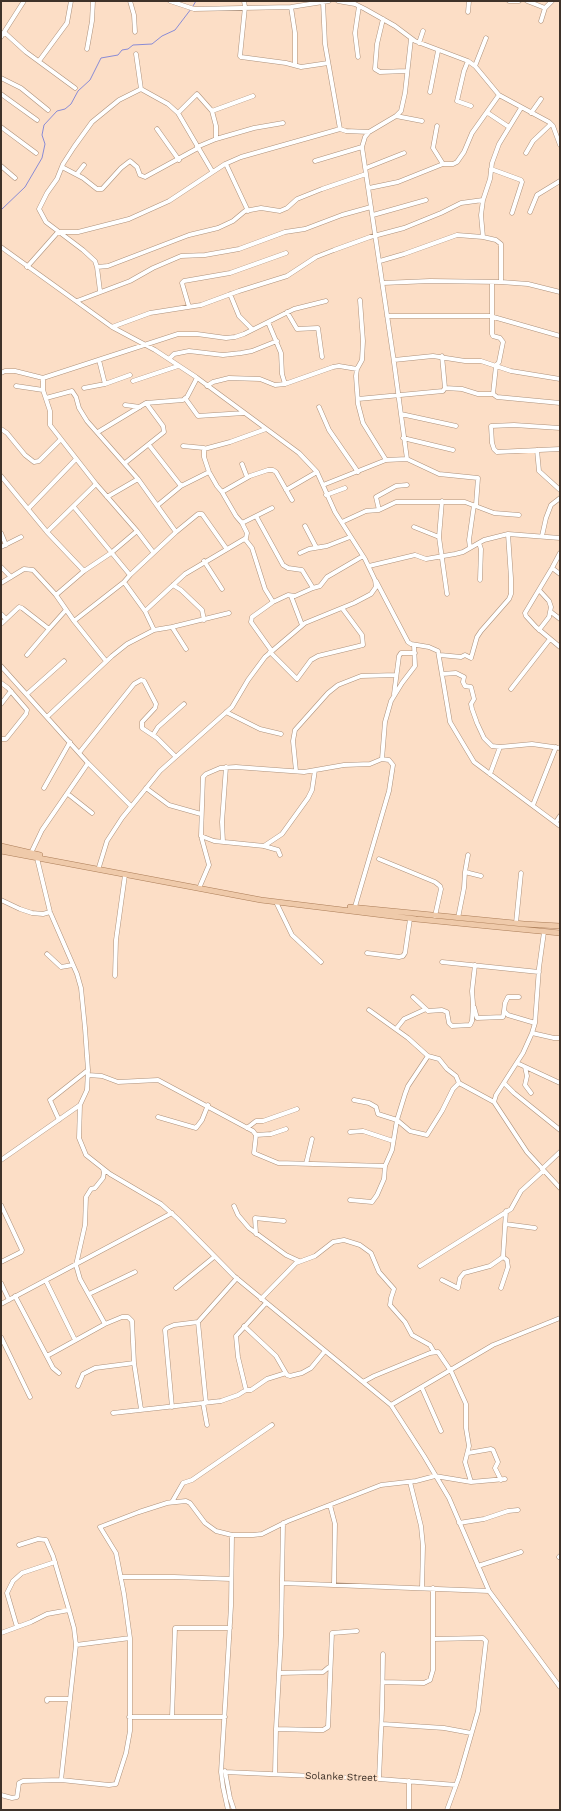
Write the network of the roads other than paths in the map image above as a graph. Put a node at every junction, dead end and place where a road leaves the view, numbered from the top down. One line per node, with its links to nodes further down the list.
1 (24, 1): 23 (street)
2 (71, 1): 33 (street)
3 (93, 1): 29 (street)
4 (130, 1): 24 (street)
5 (170, 1): 16 (street)
6 (244, 1): 16 (street)
7 (329, 1): 14 (street)
8 (338, 1): 15 (street)
9 (469, 1): 19 (street)
10 (509, 1): 11 (street)
11 (519, 1)
12 (527, 1): 18 (street)
13 (552, 1): 18 (street)
14 (323, 2): 17 (street); 35 (street)
15 (358, 6): 20 (street); 32 (street)
16 (245, 7): 17 (street); 36 (street)
17 (291, 7): 36 (street)
18 (545, 8): 21 (street)
19 (468, 12)
20 (383, 19): 27 (street); 38 (street)
21 (540, 21)
22 (423, 31): 28 (street)
23 (4, 32): 25 (street); 33 (street)
24 (135, 32)
25 (1, 37)
26 (486, 38): 37 (street)
27 (411, 39): 28 (street); 38 (street)
28 (418, 42): 30 (street)
29 (87, 49)
30 (438, 51): 34 (street); 42 (street)
31 (136, 54): 41 (street)
32 (358, 57)
33 (39, 61): 40 (street)
34 (468, 61): 37 (street); 47 (street)
35 (328, 63): 36 (street); 63 (street)
36 (295, 66)
37 (475, 66): 44 (street)
38 (406, 71): 54 (street)
39 (1, 78): 49 (street)
40 (75, 88)
41 (141, 89): 51 (street); 79 (street)
42 (430, 92)
43 (1, 94): 55 (street)
44 (499, 95): 48 (street); 52 (street)
45 (253, 96): 50 (street)
46 (540, 99): 53 (street)
47 (471, 106)
48 (521, 108): 53 (street); 61 (street)
49 (48, 110)
50 (212, 111): 51 (street); 66 (street)
51 (178, 113): 69 (street)
52 (488, 113): 61 (street); 76 (street)
53 (531, 113): 58 (street)
54 (396, 116): 56 (street); 64 (street)
55 (37, 120)
56 (422, 121)
57 (283, 123): 66 (street)
58 (550, 124): 65 (street); 72 (street)
59 (437, 126): 76 (street)
60 (1, 127): 70 (street)
61 (509, 127): 81 (street)
62 (157, 129): 73 (street)
63 (340, 129): 64 (street); 75 (street)
64 (369, 132): 68 (street)
65 (558, 134): 67 (street)
66 (216, 139): 69 (street)
67 (560, 144)
68 (362, 147): 74 (street); 80 (street)
69 (197, 148): 73 (street); 82 (street)
70 (36, 153)
71 (404, 153): 80 (street)
72 (526, 153)
73 (179, 160): 83 (street)
74 (315, 161)
75 (226, 164): 82 (street); 91 (street)
76 (443, 164): 87 (street)
77 (84, 165): 83 (street)
78 (1, 166): 85 (street)
79 (62, 167): 83 (street); 95 (street)
80 (366, 168): 84 (street)
81 (491, 169): 89 (street); 93 (street)
82 (212, 171): 95 (street)
83 (77, 174)
84 (366, 174): 87 (street); 91 (street)
85 (15, 178)
86 (560, 181): 92 (street)
87 (368, 188): 90 (street)
88 (426, 200): 94 (street)
89 (483, 200): 96 (street); 97 (street)
90 (371, 207): 94 (street); 106 (street)
91 (248, 211): 102 (street)
92 (530, 212)
93 (512, 213)
94 (373, 215): 96 (street)
95 (58, 232): 101 (street); 102 (street)
96 (375, 235): 100 (street); 108 (street)
97 (483, 237): 100 (street); 104 (street)
98 (2, 249): 101 (street)
99 (286, 253): 112 (street)
100 (380, 261): 105 (street)
101 (27, 267): 110 (street)
102 (97, 267): 106 (street)
103 (492, 282): 104 (street); 105 (street); 115 (street)
104 (502, 282): 107 (street)
105 (383, 284): 114 (street)
106 (100, 291): 110 (street)
107 (560, 292)
108 (230, 294): 112 (street); 118 (street)
109 (360, 300): 129 (street)
110 (77, 301): 117 (street)
111 (326, 301): 113 (street)
112 (189, 307): 117 (street)
113 (287, 312): 116 (street); 123 (street)
114 (387, 316): 115 (street); 126 (street)
115 (491, 316): 119 (street); 128 (street)
116 (268, 322): 118 (street); 120 (street)
117 (112, 327): 121 (street)
118 (252, 330): 121 (street)
119 (560, 336)
120 (276, 341): 124 (street); 137 (street)
121 (143, 344): 124 (street); 125 (street)
122 (442, 356): 126 (street); 128 (street); 141 (street)
123 (322, 357)
124 (169, 359): 127 (street)
125 (99, 360): 132 (street); 136 (street)
126 (394, 360): 144 (street)
127 (178, 366): 133 (street); 135 (street)
128 (496, 366): 134 (street); 143 (street)
129 (357, 369): 137 (street); 147 (street)
130 (1, 373): 132 (street)
131 (130, 375): 136 (street)
132 (43, 378): 142 (street)
133 (197, 378): 139 (street); 146 (street)
134 (560, 379)
135 (133, 381)
136 (105, 384): 140 (street)
137 (286, 384): 139 (street)
138 (16, 386): 142 (street)
139 (208, 386): 153 (street)
140 (84, 388)
141 (445, 388): 143 (street); 144 (street)
142 (42, 390): 145 (street)
143 (493, 394): 149 (street)
144 (398, 396): 147 (street); 154 (street)
145 (46, 398): 159 (street); 161 (street)
146 (185, 398): 148 (street); 153 (street)
147 (358, 399): 170 (street)
148 (146, 403): 151 (street); 162 (street)
149 (560, 403)
150 (125, 405): 151 (street)
151 (140, 407): 159 (street)
152 (319, 407): 175 (street)
153 (244, 413): 158 (street)
154 (401, 414): 155 (street); 160 (street)
155 (456, 426)
156 (560, 428): 167 (street)
157 (1, 429): 161 (street)
158 (266, 429): 164 (street); 174 (street)
159 (98, 432): 171 (street)
160 (403, 438): 166 (street); 169 (street)
161 (61, 439): 168 (street)
162 (149, 445): 171 (street); 182 (street)
163 (183, 446): 164 (street)
164 (204, 448): 173 (street)
165 (560, 449): 167 (street)
166 (453, 450)
167 (537, 450): 185 (street)
168 (76, 459): 179 (street); 196 (street)
169 (407, 459): 170 (street); 193 (street)
170 (386, 460): 175 (street)
171 (125, 463): 178 (street)
172 (242, 464): 177 (street)
173 (209, 472): 182 (street); 186 (street)
174 (317, 472): 180 (street); 184 (street)
175 (358, 472): 180 (street)
176 (1, 476): 196 (street)
177 (247, 477): 184 (street); 186 (street)
178 (138, 479): 188 (street); 192 (street)
179 (96, 484): 188 (street); 194 (street)
180 (323, 485): 187 (street)
181 (407, 485): 197 (street)
182 (181, 486): 192 (street)
183 (345, 488): 187 (street)
184 (286, 490): 190 (street)
185 (560, 490)
186 (222, 492): 201 (street)
187 (326, 495): 200 (street)
188 (107, 497): 204 (street)
189 (560, 498): 209 (street)
190 (292, 500)
191 (442, 502): 193 (street); 197 (street); 212 (street)
192 (158, 505): 206 (street)
193 (475, 505): 198 (street); 220 (street)
194 (74, 507): 205 (street); 222 (street)
195 (272, 508): 199 (street)
196 (28, 509): 205 (street)
197 (379, 510): 200 (street)
198 (519, 515)
199 (256, 516): 201 (street); 240 (street)
200 (342, 522): 211 (street)
201 (242, 523): 214 (street)
202 (305, 526): 218 (street)
203 (414, 527): 212 (street)
204 (137, 531): 221 (street); 222 (street)
205 (48, 532): 231 (street)
206 (176, 532): 219 (street); 221 (street)
207 (1, 533): 216 (street)
208 (508, 534): 209 (street); 215 (street); 270 (street)
209 (542, 536): 213 (street)
210 (21, 537): 216 (street)
211 (350, 537): 218 (street); 225 (street)
212 (439, 537): 226 (street)
213 (560, 538)
214 (245, 539): 219 (street); 246 (street)
215 (479, 543): 220 (street); 236 (street)
216 (6, 545): 217 (street)
217 (1, 547)
218 (316, 547): 223 (street)
219 (226, 548): 227 (street)
220 (470, 548): 226 (street)
221 (153, 552): 233 (street)
222 (111, 553): 231 (street); 233 (street)
223 (300, 553)
224 (560, 553): 230 (street)
225 (363, 556): 228 (street); 240 (street)
226 (442, 557): 228 (street); 243 (street)
227 (204, 561): 239 (street); 241 (street)
228 (369, 566): 235 (street)
229 (1, 567): 234 (street)
230 (552, 568): 232 (street); 242 (street)
231 (84, 571): 244 (street)
232 (560, 574)
233 (130, 575): 237 (street)
234 (11, 577): 238 (street); 244 (street)
235 (375, 580): 247 (street); 264 (street)
236 (480, 580)
237 (124, 582): 249 (street); 256 (street)
238 (1, 583)
239 (173, 584): 249 (street); 255 (street)
240 (313, 588): 245 (street)
241 (222, 589)
242 (539, 590): 250 (street); 262 (street)
243 (447, 594)
244 (56, 595): 248 (street)
245 (291, 596): 246 (street); 258 (street)
246 (273, 602): 267 (street)
247 (342, 608): 258 (street); 267 (street)
248 (65, 611): 256 (street); 260 (street)
249 (145, 611): 261 (street)
250 (551, 612): 253 (street); 262 (street)
251 (229, 613): 255 (street)
252 (1, 614): 254 (street)
253 (560, 618)
254 (6, 619): 257 (street); 260 (street)
255 (204, 620): 259 (street)
256 (74, 621): 272 (street)
257 (1, 624)
258 (302, 625): 267 (street)
259 (172, 627): 261 (street); 266 (street)
260 (49, 628): 269 (street)
261 (154, 630): 272 (street)
262 (539, 630): 263 (street)
263 (550, 639): 265 (street); 277 (street)
264 (414, 645): 268 (street); 270 (street)
265 (560, 647)
266 (186, 649)
267 (270, 651): 283 (street)
268 (415, 653): 275 (street); 280 (street)
269 (27, 655)
270 (440, 655): 274 (street)
271 (64, 661): 279 (street)
272 (106, 661): 284 (street)
273 (1, 666): 279 (street)
274 (442, 674): 289 (street); 298 (street)
275 (396, 675): 280 (street); 297 (street)
276 (1, 683): 278 (street)
277 (512, 689)
278 (10, 691): 281 (street); 287 (street)
279 (27, 694): 284 (street)
280 (394, 697): 293 (street)
281 (1, 704)
282 (184, 704): 286 (street)
283 (226, 712): 285 (street); 292 (street)
284 (47, 717): 288 (street)
285 (281, 734)
286 (153, 735): 291 (street); 292 (street)
287 (1, 739)
288 (70, 742): 291 (street); 299 (street)
289 (500, 747): 290 (street); 298 (street)
290 (558, 747): 302 (street)
291 (79, 753): 294 (street)
292 (175, 756): 300 (street)
293 (382, 759): 296 (street); 328 (street)
294 (88, 763): 301 (street); 303 (street)
295 (226, 768): 297 (street); 305 (street); 310 (street)
296 (315, 770): 297 (street); 312 (street)
297 (296, 771)
298 (490, 774): 302 (street)
299 (44, 788)
300 (146, 788): 303 (street); 305 (street)
301 (68, 794): 304 (street); 314 (street)
302 (533, 805): 307 (street)
303 (131, 806): 319 (street)
304 (92, 813)
305 (201, 814): 309 (street)
306 (560, 816): 307 (street)
307 (556, 822): 308 (street)
308 (560, 826)
309 (201, 836): 310 (street); 325 (street)
310 (223, 842): 312 (street)
311 (1, 846): 314 (main road)
312 (264, 846): 315 (street)
313 (1, 851): 317 (main road)
314 (31, 853): 319 (main road)
315 (280, 855)
316 (468, 855): 320 (street)
317 (37, 858): 322 (main road); 329 (street)
318 (379, 859): 330 (street)
319 (99, 867): 324 (main road)
320 (465, 872): 323 (street); 332 (street)
321 (521, 873): 333 (street)
322 (125, 875): 324 (main road); 344 (street)
323 (481, 876)
324 (166, 881): 325 (main road); 327 (main road)
325 (200, 886): 328 (main road)
326 (1, 900): 329 (street)
327 (276, 902): 328 (main road); 339 (street)
328 (354, 909): 330 (main road); 331 (main road)
329 (50, 912): 341 (street)
330 (435, 916): 332 (main road)
331 (410, 918): 335 (main road); 337 (street)
332 (458, 918): 333 (main road)
333 (516, 923): 334 (main road)
334 (560, 926)
335 (544, 932): 336 (main road); 343 (street)
336 (560, 933)
337 (367, 953)
338 (47, 954): 341 (street)
339 (321, 962)
340 (442, 962): 342 (street)
341 (73, 964): 358 (street)
342 (475, 965): 343 (street); 347 (street)
343 (539, 972): 351 (street)
344 (115, 976)
345 (413, 996): 348 (street)
346 (519, 997): 350 (street)
347 (473, 1004): 348 (street); 350 (street)
348 (426, 1009): 352 (street)
349 (369, 1010): 352 (street)
350 (504, 1011): 351 (street)
351 (535, 1023): 353 (street)
352 (396, 1029): 355 (street)
353 (532, 1033): 354 (street); 356 (street)
354 (560, 1038)
355 (428, 1056): 360 (street); 373 (street)
356 (517, 1063): 357 (street); 361 (street)
357 (525, 1067): 362 (street); 363 (street)
358 (88, 1070): 359 (street); 372 (street)
359 (88, 1075): 366 (street); 367 (street)
360 (459, 1083): 365 (street); 373 (street)
361 (504, 1083): 365 (street); 376 (street)
362 (560, 1083)
363 (531, 1093)
364 (354, 1100): 373 (street)
365 (494, 1102): 386 (street)
366 (80, 1105): 368 (street); 370 (street)
367 (208, 1105): 371 (street); 374 (street)
368 (75, 1110): 370 (street); 372 (street)
369 (297, 1110): 374 (street)
370 (81, 1112): 385 (street)
371 (158, 1117)
372 (59, 1120): 382 (street)
373 (397, 1120): 380 (street)
374 (247, 1128): 378 (street)
375 (286, 1129): 378 (street)
376 (560, 1130)
377 (350, 1132): 380 (street)
378 (256, 1135): 383 (street)
379 (312, 1139): 383 (street)
380 (393, 1141): 384 (street)
381 (560, 1152): 386 (street)
382 (1, 1160)
383 (306, 1164): 384 (street)
384 (385, 1166): 388 (street)
385 (103, 1168): 392 (street); 402 (street)
386 (542, 1170): 387 (street); 391 (street)
387 (560, 1188)
388 (350, 1200)
389 (1, 1205): 401 (street)
390 (234, 1206): 396 (street)
391 (506, 1212): 394 (street); 403 (street)
392 (172, 1213): 397 (street); 402 (street)
393 (284, 1221): 396 (street)
394 (505, 1224): 395 (street); 398 (street)
395 (535, 1228)
396 (256, 1234): 399 (street)
397 (214, 1257): 406 (street); 410 (street)
398 (503, 1257): 407 (street); 411 (street)
399 (292, 1258): 400 (street); 404 (street)
400 (300, 1261): 404 (street); 425 (street)
401 (1, 1262)
402 (76, 1265): 408 (street); 412 (street)
403 (420, 1266)
404 (288, 1270): 414 (street)
405 (135, 1272): 412 (street)
406 (237, 1278): 414 (street); 419 (street)
407 (442, 1280)
408 (46, 1281): 413 (street); 423 (street)
409 (1, 1283): 415 (street)
410 (176, 1288)
411 (501, 1288)
412 (89, 1294): 420 (street)
413 (16, 1296): 415 (street); 426 (street)
414 (261, 1298): 416 (street)
415 (9, 1300): 417 (street)
416 (266, 1302): 421 (street); 424 (street)
417 (1, 1304)
418 (560, 1318): 428 (street)
419 (198, 1322): 436 (street); 438 (street)
420 (105, 1324): 423 (street); 427 (street)
421 (244, 1326): 430 (street); 434 (street)
422 (1, 1337): 435 (street)
423 (75, 1340): 426 (street)
424 (325, 1351): 430 (street); 431 (street)
425 (434, 1352): 428 (street); 431 (street)
426 (47, 1356): 429 (street)
427 (134, 1363): 432 (street); 439 (street)
428 (451, 1371): 433 (street); 444 (street)
429 (59, 1373)
430 (286, 1373): 434 (street)
431 (362, 1382): 437 (street)
432 (78, 1386)
433 (422, 1388): 437 (street); 443 (street)
434 (246, 1390): 436 (street)
435 (30, 1397)
436 (204, 1403): 438 (street); 441 (street)
437 (391, 1405): 445 (street)
438 (172, 1406): 439 (street)
439 (141, 1409): 440 (street)
440 (113, 1413)
441 (207, 1425)
442 (272, 1425): 448 (street)
443 (441, 1431)
444 (468, 1452): 447 (street); 447 (street)
445 (435, 1476): 446 (street); 447 (street); 452 (street)
446 (410, 1482): 449 (street); 462 (street)
447 (470, 1482)
448 (172, 1502): 453 (street); 458 (street)
449 (330, 1505): 451 (street); 461 (street)
450 (518, 1510): 452 (street)
451 (283, 1523): 453 (street); 460 (street)
452 (459, 1523): 457 (street)
453 (232, 1535): 459 (street)
454 (19, 1545): 456 (street)
455 (521, 1552): 457 (street)
456 (55, 1562): 465 (street); 466 (street)
457 (478, 1566): 464 (street)
458 (121, 1578): 459 (street); 470 (street)
459 (232, 1579): 467 (street)
460 (282, 1583): 461 (street); 475 (street)
461 (334, 1584): 462 (street)
462 (422, 1588): 463 (street)
463 (433, 1588): 464 (street); 471 (street)
464 (489, 1591): 477 (street)
465 (69, 1610): 466 (street); 472 (street)
466 (18, 1627): 469 (street)
467 (230, 1628): 480 (street); 482 (street)
468 (357, 1631): 474 (street)
469 (1, 1633)
470 (130, 1638): 472 (street); 481 (street)
471 (433, 1639): 476 (street); 485 (street)
472 (76, 1645): 478 (street)
473 (383, 1654): 476 (street)
474 (329, 1667): 475 (street); 484 (street)
475 (279, 1673): 484 (street)
476 (382, 1682): 483 (street)
477 (560, 1687)
478 (70, 1699): 479 (street); 490 (street)
479 (47, 1701)
480 (225, 1716): 482 (street); 486 (street)
481 (129, 1717): 482 (street); 490 (street)
482 (172, 1717)
483 (382, 1724): 485 (street); 489 (street)
484 (276, 1729): 488 (street)
485 (471, 1733): 492 (street)
486 (223, 1756): 487 (street); 494 (street)
487 (225, 1772): 488 (street, Solanke Street); 495 (street)
488 (275, 1774): 489 (street, Solanke Street)
489 (379, 1779): 491 (street, Solanke Street)
490 (61, 1780): 493 (street)
491 (409, 1781): 492 (street, Solanke Street); 496 (street)
492 (456, 1785): 497 (street)
493 (1, 1795)
494 (228, 1810)
495 (234, 1810)
496 (409, 1810)
497 (447, 1810)

